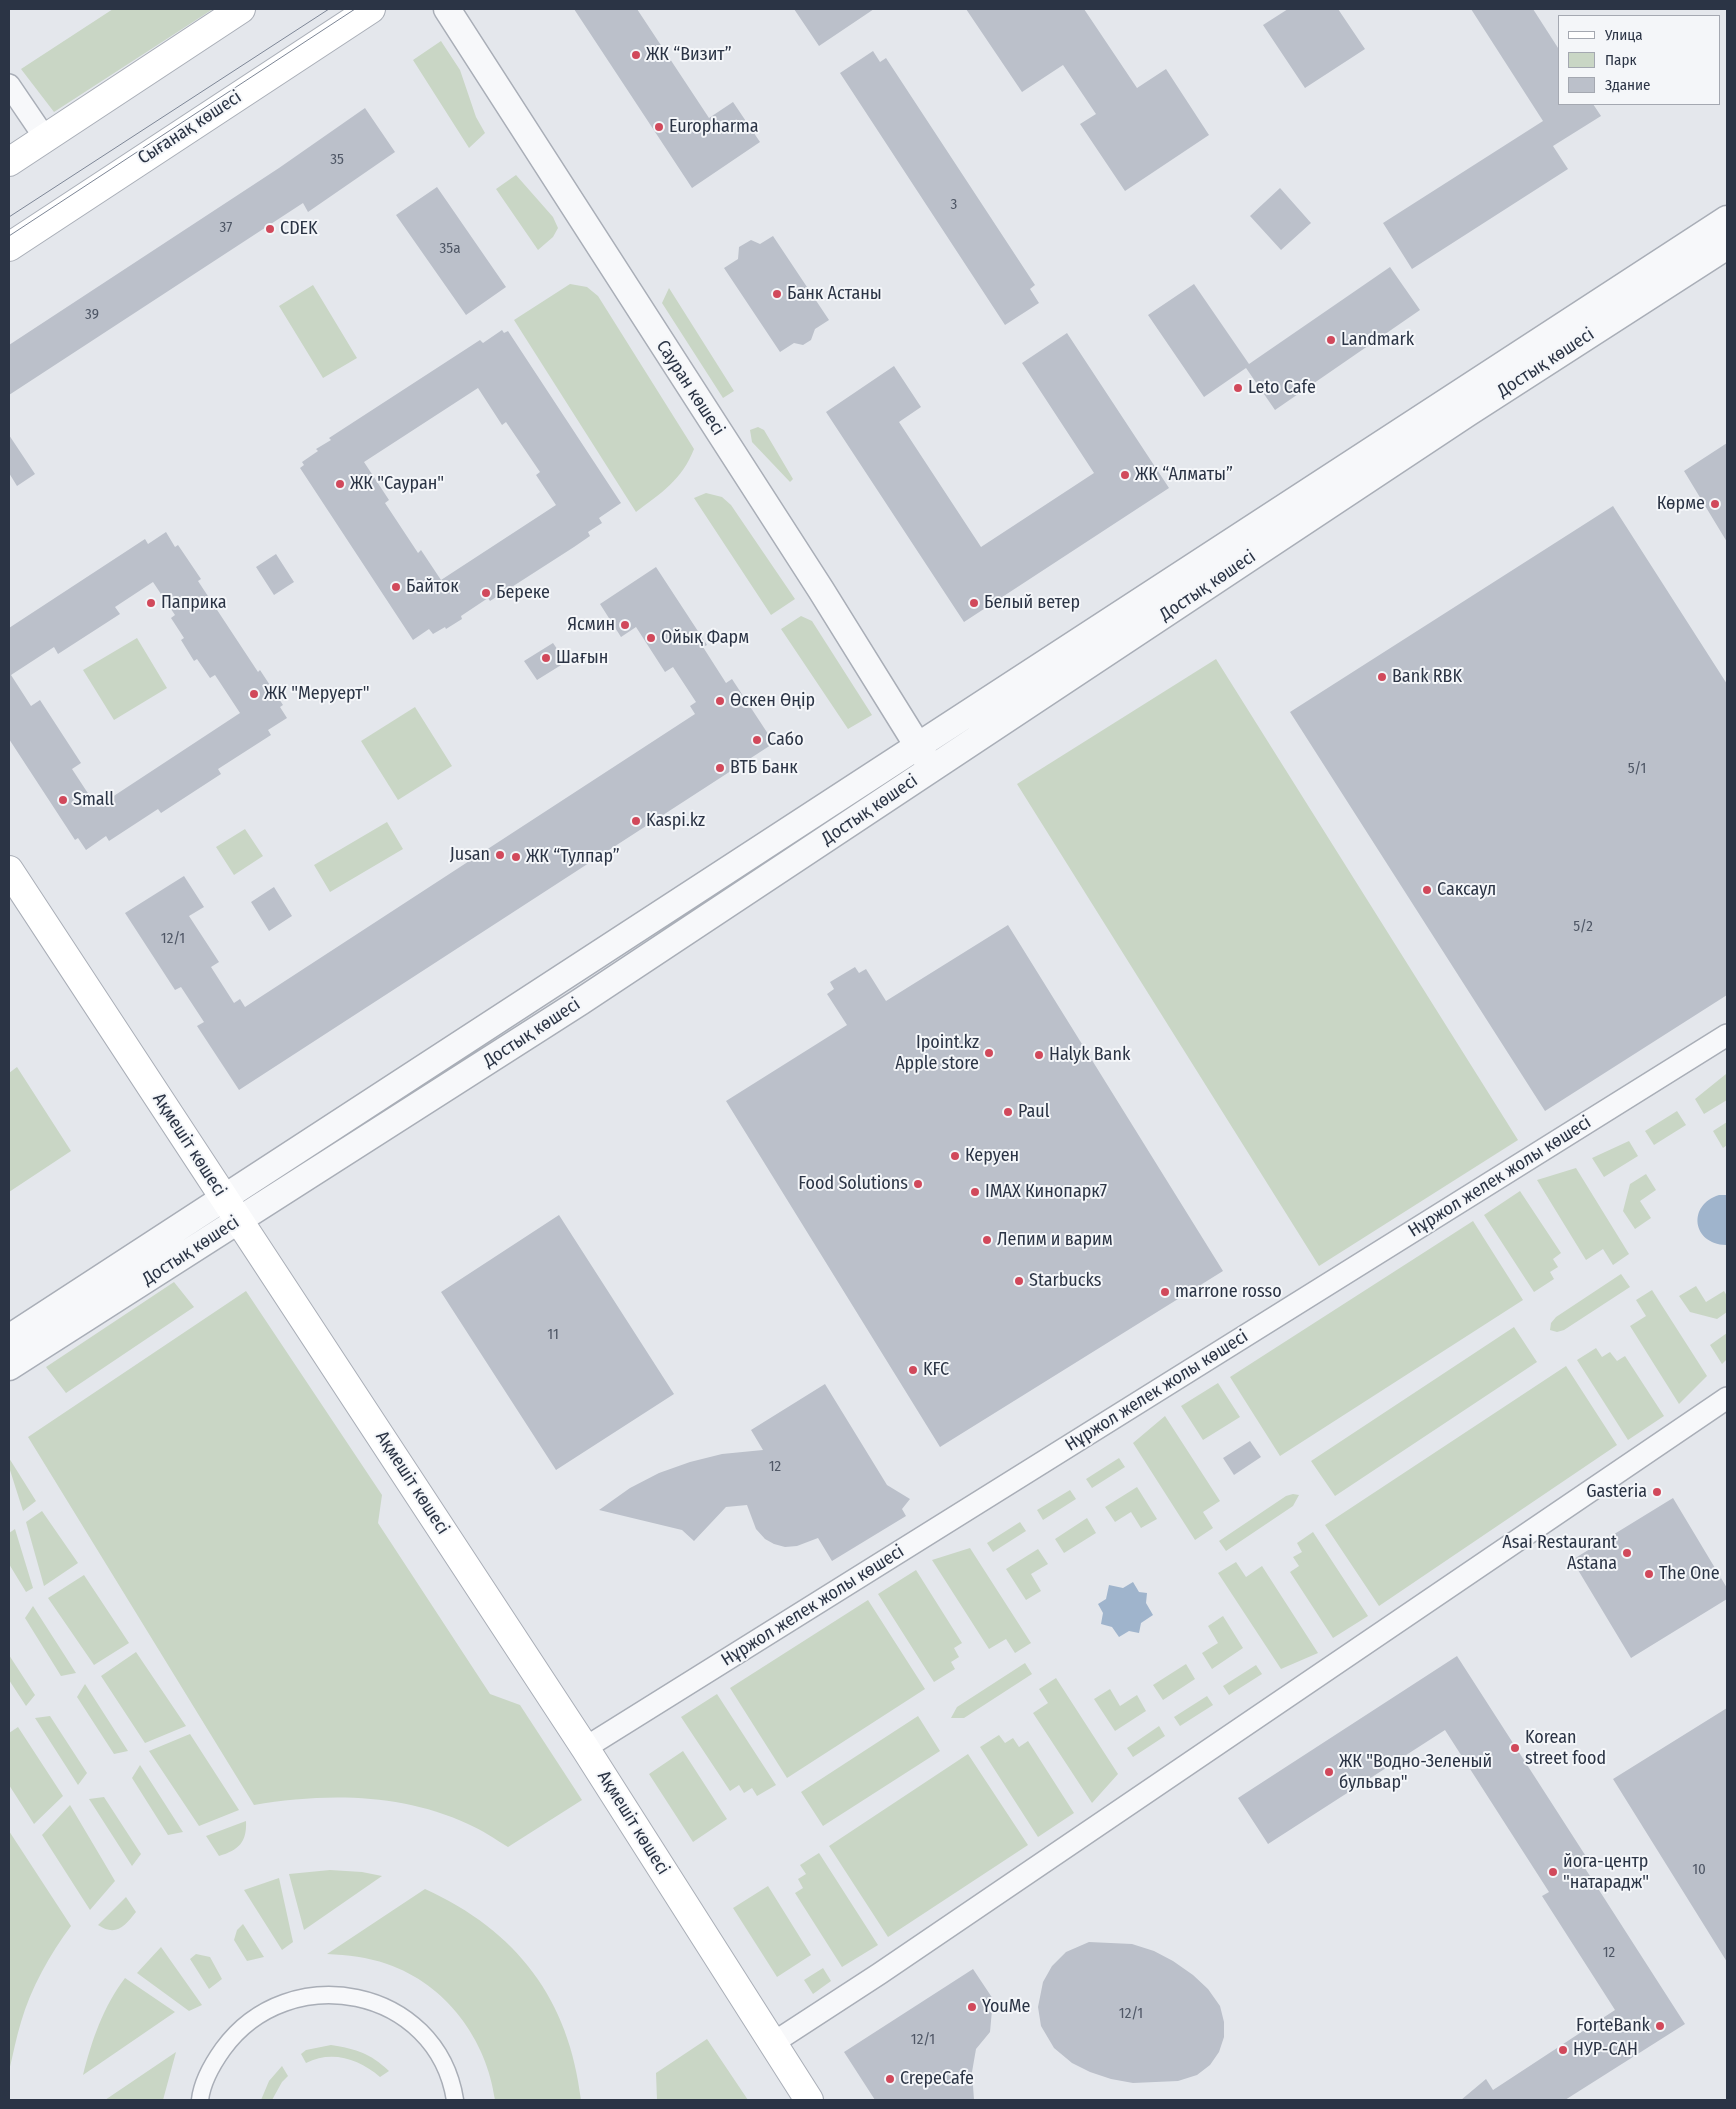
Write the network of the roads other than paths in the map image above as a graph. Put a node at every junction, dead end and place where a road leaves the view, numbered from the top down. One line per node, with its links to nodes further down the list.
1 (240, 9): 5 (main road)
2 (371, 9): 9 (main road, Сығанақ көшесі)
3 (447, 9): 10 (street, Сауран көшесі)
4 (9, 85): 5 (street)
5 (46, 138): 6 (main road)
6 (9, 162)
7 (1727, 219): 10 (street, Достық көшесі)
8 (1727, 246): 11 (street, Достық көшесі)
9 (9, 247)
10 (918, 746): 11 (street, Сауран көшесі); 14 (street, Достық көшесі)
11 (932, 769): 15 (street, Достық көшесі)
12 (9, 870): 14 (main road, Ақмешіт көшесі)
13 (1727, 1034): 19 (street, Нұржол желек жолы көшесі)
14 (224, 1198): 15 (main road, Ақмешіт көшесі); 16 (street, Достық көшесі)
15 (239, 1220): 17 (street, Достық көшесі); 19 (main road, Ақмешіт көшесі)
16 (9, 1338)
17 (9, 1367)
18 (1727, 1398): 20 (street)
19 (586, 1748): 20 (main road, Ақмешіт көшесі)
20 (773, 2043): 23 (main road, Ақмешіт көшесі)
21 (200, 2100): 22 (street)
22 (455, 2100)
23 (809, 2100)

